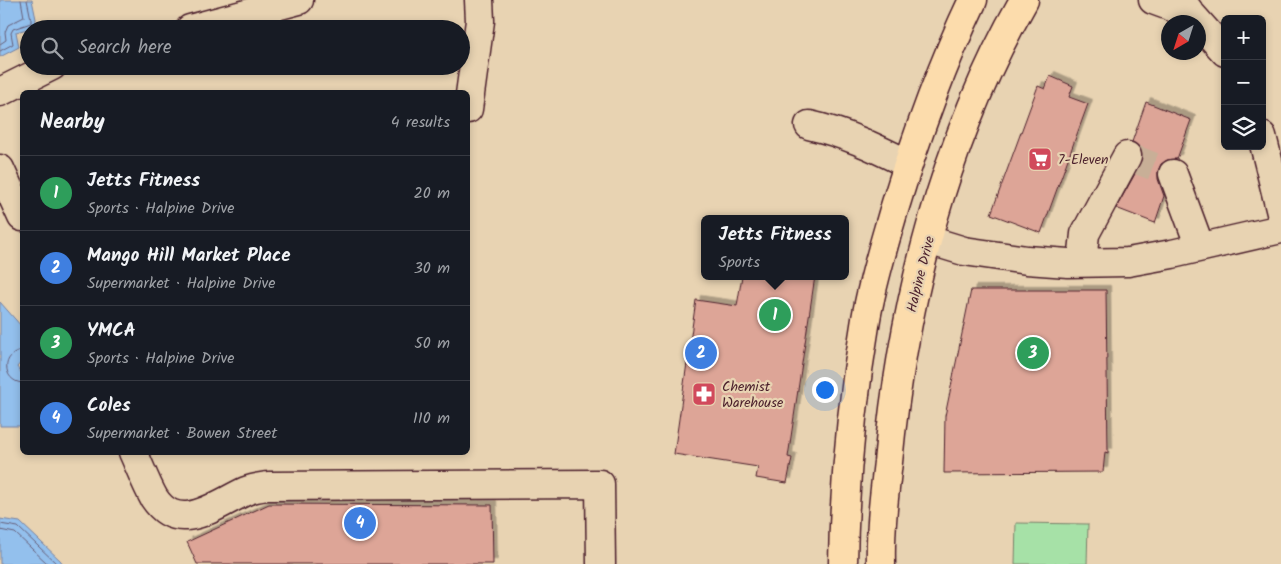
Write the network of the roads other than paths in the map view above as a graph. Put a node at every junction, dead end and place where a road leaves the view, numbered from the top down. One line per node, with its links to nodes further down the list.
1 (298, 0): 7 (street)
2 (479, 0): 11 (street)
3 (973, 0): 15 (main road)
4 (1024, 0): 21 (main road, Halpine Drive)
5 (1153, 0): 6 (street)
6 (1186, 7): 8 (street)
7 (224, 20)
8 (1221, 47)
9 (34, 75): 10 (street)
10 (0, 92)
11 (470, 94)
12 (809, 124): 15 (street)
13 (1265, 150): 19 (street)
14 (1127, 156): 23 (street)
15 (908, 164): 26 (main road)
16 (0, 169): 18 (street)
17 (1173, 174): 22 (street)
18 (20, 213)
19 (1281, 213)
20 (1281, 229): 22 (street)
21 (928, 240): 23 (street); 27 (main road, Halpine Drive)
22 (1200, 247): 23 (street)
23 (1082, 262)
24 (137, 461): 25 (street)
25 (601, 564)
26 (844, 564)
27 (881, 564)

